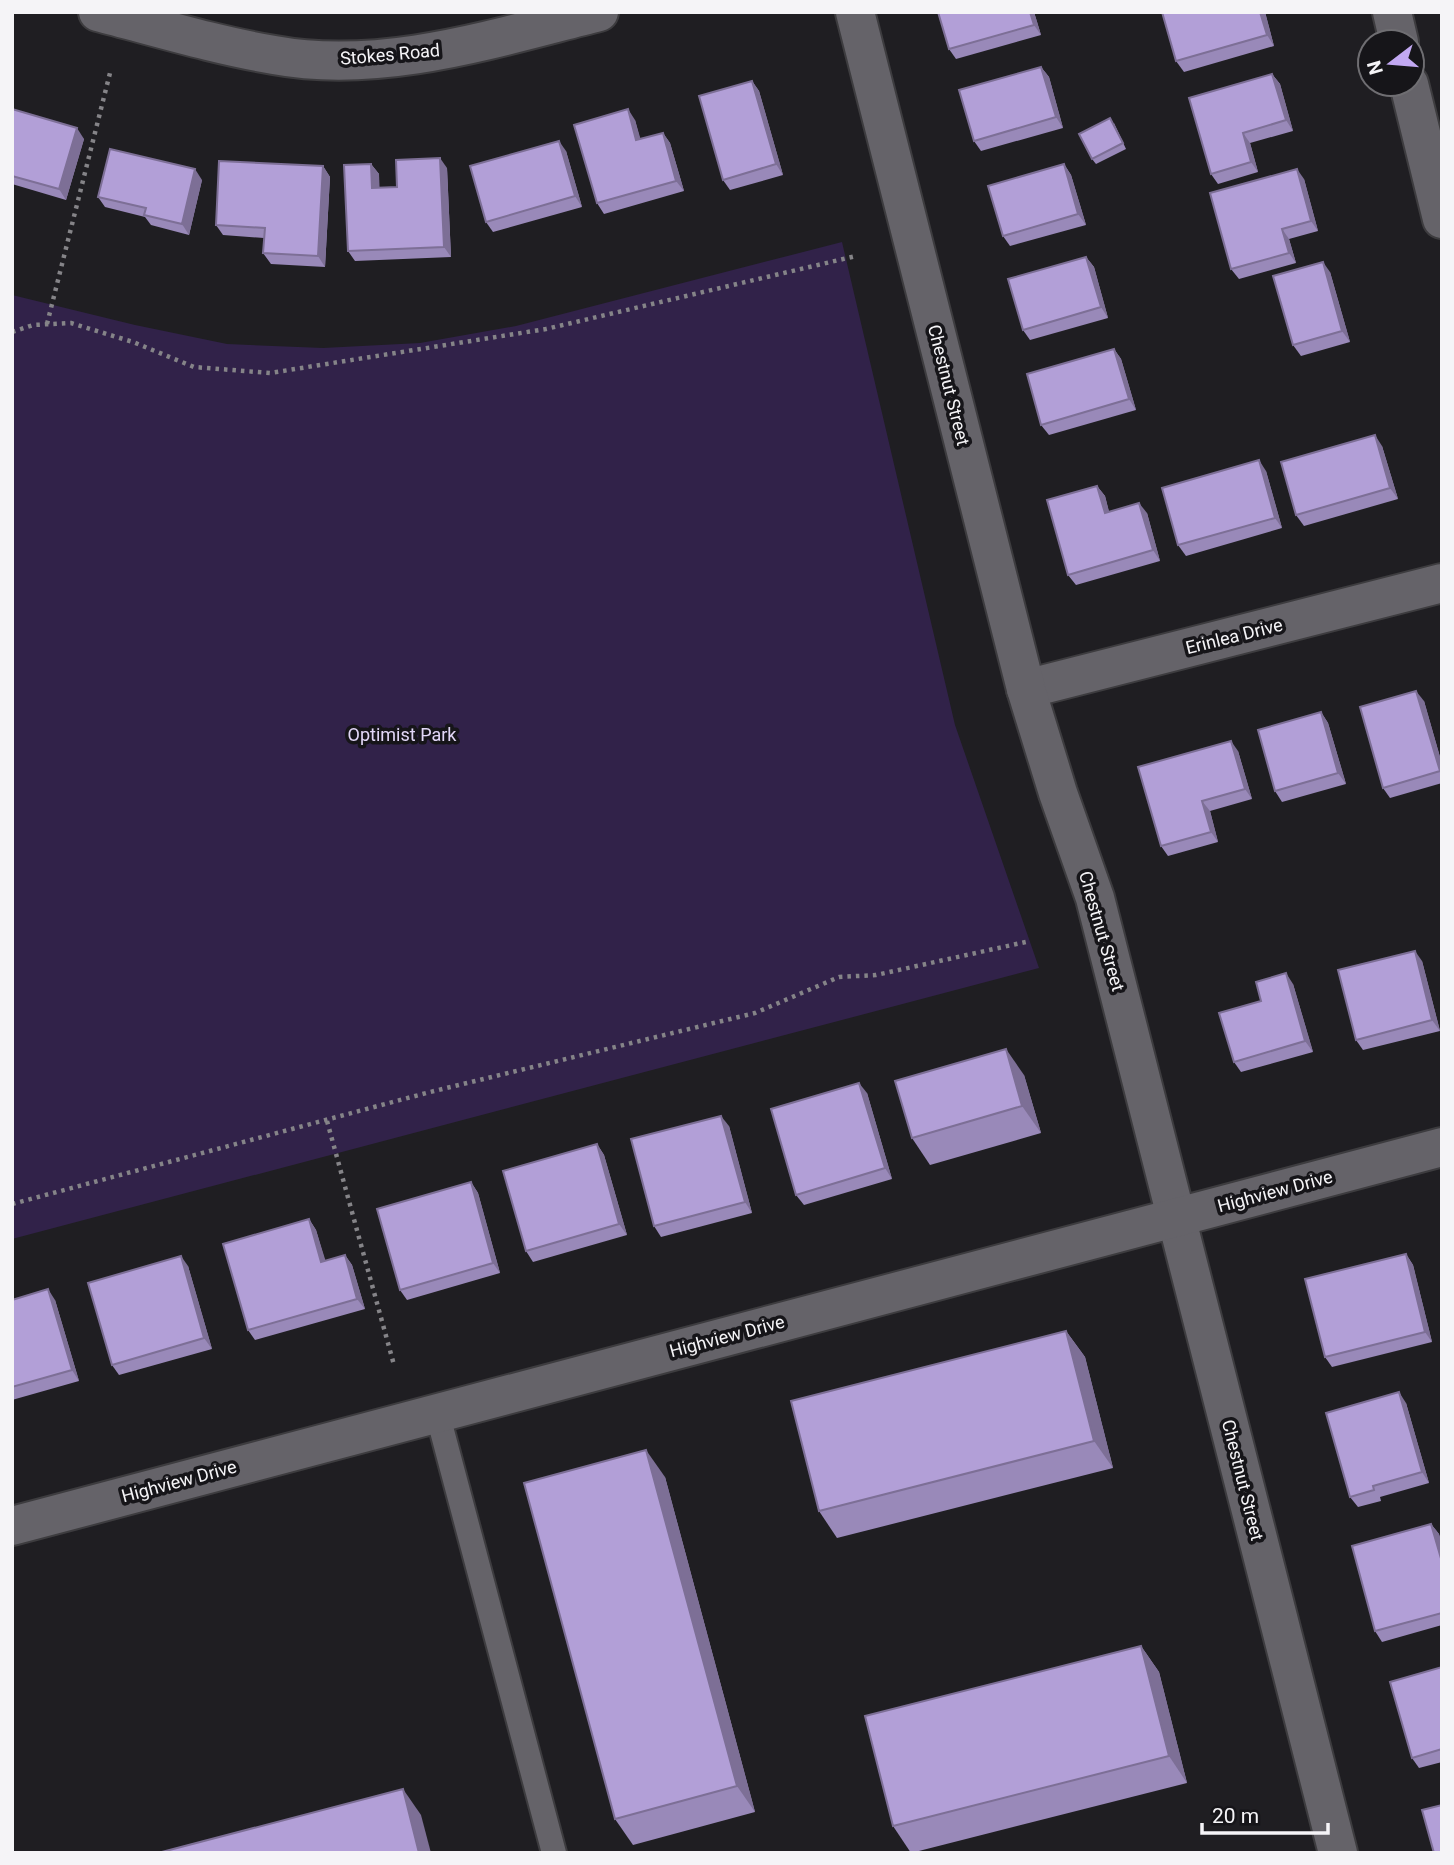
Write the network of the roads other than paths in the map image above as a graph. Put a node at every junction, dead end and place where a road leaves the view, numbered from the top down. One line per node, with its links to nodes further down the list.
1 (98, 12): 2 (street, Stokes Road)
2 (599, 12)
3 (855, 12): 7 (street, Chestnut Street)
4 (1412, 98): 5 (street)
5 (1442, 219)
6 (1442, 583): 7 (street, Erinlea Drive)
7 (1026, 689): 9 (street, Chestnut Street)
8 (1442, 1147): 9 (street, Highview Drive)
9 (1176, 1217): 10 (street, Highview Drive); 13 (street, Chestnut Street)
10 (437, 1412): 11 (street, Highview Drive); 12 (lane)
11 (12, 1526)
12 (554, 1853)
13 (1338, 1853)

